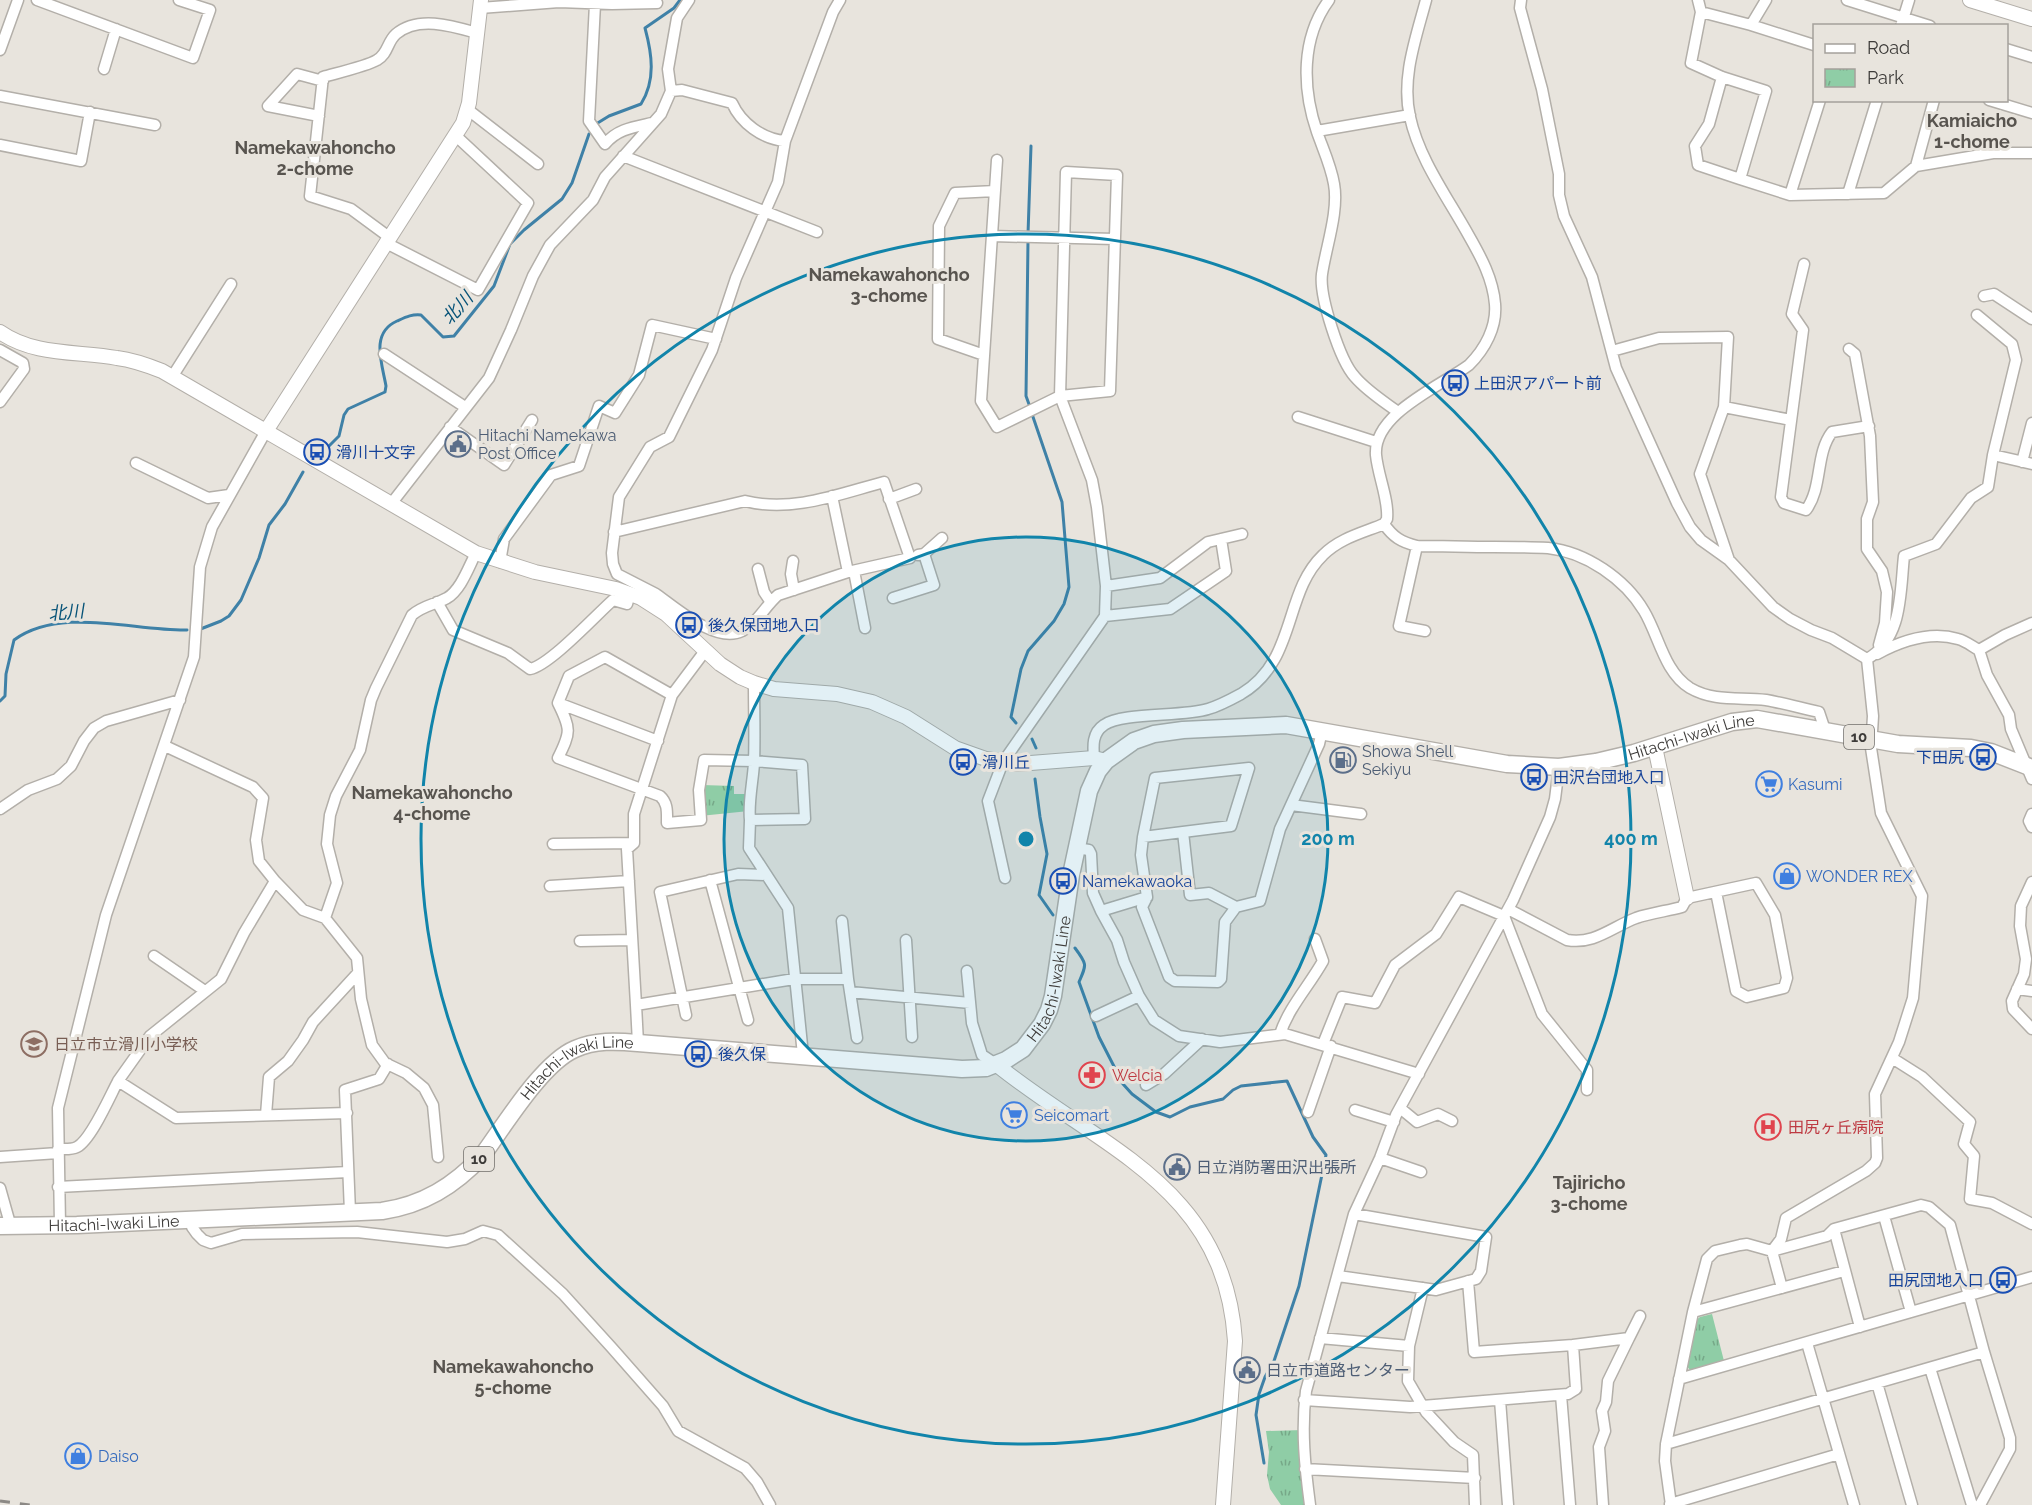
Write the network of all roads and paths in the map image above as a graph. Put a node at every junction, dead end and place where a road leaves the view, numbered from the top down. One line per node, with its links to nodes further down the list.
1 (18, 0): 28 (street)
2 (37, 0): 24 (street)
3 (179, 0): 19 (street)
4 (689, 0): 33 (street)
5 (840, 0): 48 (street)
6 (1329, 0): 46 (street)
7 (1426, 0): 43 (street)
8 (1521, 0): 74 (street)
9 (1698, 0): 20 (street)
10 (1766, 0): 23 (street)
11 (1847, 0): 22 (street)
12 (1909, 0): 22 (street)
13 (1970, 0): 21 (street)
14 (559, 1): 16 (street); 18 (street)
15 (612, 2): 16 (street); 17 (street)
16 (595, 3): 44 (street)
17 (657, 3)
18 (480, 4): 25 (street)
19 (212, 5): 24 (street)
20 (1701, 12): 23 (street); 31 (street)
21 (2032, 19)
22 (1903, 22)
23 (1751, 25): 26 (street)
24 (116, 29): 30 (street)
25 (477, 33): 32 (street); 39 (street)
26 (1813, 44)
27 (2008, 49): 29 (street)
28 (0, 50)
29 (2032, 57)
30 (104, 69)
31 (1722, 77): 55 (street); 55 (street)
32 (323, 81): 42 (street); 42 (street)
33 (671, 91): 44 (street); 48 (street)
34 (0, 96): 40 (street)
35 (1819, 102): 58 (street)
36 (1876, 102): 57 (street)
37 (1933, 102): 54 (street)
38 (1996, 102): 41 (street)
39 (467, 109): 47 (street); 53 (street)
40 (90, 112): 45 (street); 49 (street)
41 (2032, 113)
42 (319, 116): 64 (street)
43 (1410, 116): 46 (street); 82 (street)
44 (652, 123): 51 (street)
45 (155, 125)
46 (1317, 130): 82 (street)
47 (455, 135): 64 (street); 64 (street)
48 (785, 141): 59 (street)
49 (0, 145)
50 (2032, 153): 54 (street)
51 (623, 156): 59 (street); 80 (street)
52 (997, 160): 56 (street)
53 (538, 164)
54 (1916, 166): 57 (street)
55 (1740, 179): 58 (street)
56 (995, 191): 61 (street); 76 (street)
57 (1848, 194): 58 (street)
58 (1790, 195)
59 (765, 212): 60 (street); 71 (street)
60 (816, 232)
61 (992, 236): 62 (street); 76 (street)
62 (1064, 238): 63 (street); 63 (street); 78 (street)
63 (1115, 239): 78 (street)
64 (387, 240): 89 (street)
65 (1804, 264): 85 (street)
66 (231, 284): 77 (street)
67 (1984, 296): 69 (street)
68 (1977, 315): 91 (street)
69 (2032, 319)
70 (0, 332): 77 (street)
71 (716, 339): 100 (street); 110 (street)
72 (1849, 349): 87 (street)
73 (0, 350): 79 (street)
74 (1612, 351): 81 (street); 108 (street)
75 (384, 354): 80 (street)
76 (984, 355): 78 (street)
77 (172, 377): 89 (street)
78 (1060, 396): 113 (street)
79 (0, 402)
80 (465, 407): 88 (street)
81 (1724, 407): 85 (street); 108 (street)
82 (1398, 412): 90 (street)
83 (1298, 417): 90 (street)
84 (532, 420): 88 (street)
85 (1791, 420): 87 (street)
86 (2032, 423): 93 (street)
87 (1869, 426): 126 (street)
88 (450, 427): 98 (street)
89 (266, 431): 95 (street); 98 (street)
90 (1376, 442): 99 (street)
91 (1993, 454): 93 (street); 126 (street)
92 (136, 463): 95 (street)
93 (2027, 463)
94 (916, 489): 97 (street)
95 (229, 495): 129 (street)
96 (832, 496): 97 (street); 100 (street); 112 (street)
97 (889, 499): 107 (street)
98 (391, 504): 105 (street)
99 (1383, 524): 104 (street); 137 (street)
100 (614, 532): 117 (street)
101 (1242, 534): 103 (street)
102 (942, 538): 106 (street)
103 (1221, 539): 113 (street); 120 (street)
104 (1416, 546): 123 (street); 131 (street)
105 (476, 553): 110 (street); 119 (street)
106 (924, 554): 107 (street); 116 (street)
107 (910, 558): 112 (street)
108 (1729, 560): 126 (street)
109 (793, 561): 114 (street)
110 (500, 562): 115 (street)
111 (758, 569): 118 (street)
112 (851, 571): 114 (street); 122 (street)
113 (1106, 586): 120 (street)
114 (794, 590): 118 (street)
115 (630, 594): 117 (street); 119 (street)
116 (893, 598)
117 (654, 599): 118 (street); 125 (street)
118 (770, 601)
119 (437, 602): 167 (street)
120 (1105, 616): 139 (street)
121 (2032, 623): 124 (street)
122 (865, 627)
123 (1425, 631)
124 (1979, 650): 126 (street); 141 (street)
125 (705, 651): 127 (street); 128 (street)
126 (1872, 656): 133 (street)
127 (754, 683): 138 (street); 139 (street)
128 (672, 695): 130 (street); 134 (street)
129 (180, 700): 135 (street); 144 (street)
130 (558, 703): 134 (street); 142 (street)
131 (1825, 730): 133 (main road, Hitachi-Iwaki Line / 10); 136 (main road, Hitachi-Iwaki Line / 10)
132 (1322, 731): 137 (main road, Hitachi-Iwaki Line / 10); 140 (main road, Hitachi-Iwaki Line / 10); 143 (street)
133 (1871, 739): 141 (main road, Hitachi-Iwaki Line / 10); 199 (street)
134 (658, 741): 142 (street)
135 (165, 746): 157 (street); 213 (street)
136 (1655, 747): 140 (main road, Hitachi-Iwaki Line / 10); 163 (street)
137 (1100, 759): 139 (street); 153 (main road, Hitachi-Iwaki Line / 10)
138 (754, 761): 142 (street); 147 (street); 147 (street)
139 (1003, 762): 155 (street)
140 (1559, 767): 166 (street)
141 (2030, 771)
142 (642, 788): 151 (street)
143 (1291, 805): 145 (street); 164 (street)
144 (0, 809)
145 (1361, 814)
146 (2032, 814): 148 (street)
147 (750, 820): 154 (street)
148 (2032, 827)
149 (1183, 832): 150 (street); 150 (street); 164 (street)
150 (1143, 837): 162 (street)
151 (634, 843): 152 (street); 158 (street)
152 (553, 844)
153 (1076, 848): 165 (street); 201 (main road, Hitachi-Iwaki Line / 10)
154 (766, 875): 156 (street); 176 (street)
155 (1005, 878)
156 (710, 880): 178 (street); 184 (street)
157 (275, 881): 167 (street); 180 (street)
158 (629, 881): 160 (street); 170 (street)
159 (2032, 882): 179 (street)
160 (550, 886)
161 (1716, 892): 161 (street); 163 (street)
162 (1147, 897): 164 (street); 165 (street)
163 (1687, 898): 166 (street)
164 (1236, 907)
165 (1101, 911): 183 (street)
166 (1506, 912): 197 (street); 202 (street); 205 (street)
167 (325, 918): 175 (street)
168 (842, 921): 177 (street)
169 (1315, 939): 192 (street)
170 (632, 940): 172 (street); 187 (street)
171 (906, 940): 185 (street)
172 (580, 941)
173 (154, 956): 180 (street)
174 (967, 971): 186 (street)
175 (358, 973): 200 (street); 210 (street)
176 (794, 979): 177 (street); 178 (street); 198 (street)
177 (848, 979): 182 (street)
178 (740, 988): 184 (street); 190 (street)
179 (2017, 989): 181 (street); 191 (street)
180 (205, 991): 203 (street)
181 (2032, 991)
182 (850, 992): 185 (street); 194 (street)
183 (1139, 996): 189 (street); 195 (street)
184 (682, 998): 187 (street); 188 (street)
185 (911, 998): 186 (street); 193 (street)
186 (970, 1003): 201 (street)
187 (636, 1005): 196 (street)
188 (686, 1015)
189 (1096, 1016)
190 (748, 1020)
191 (2032, 1029)
192 (1280, 1034): 195 (street); 197 (street)
193 (912, 1037)
194 (857, 1038)
195 (1202, 1039): 204 (street)
196 (638, 1043): 198 (main road, Hitachi-Iwaki Line / 10); 221 (main road, Hitachi-Iwaki Line / 10)
197 (1327, 1045): 202 (street); 208 (street)
198 (803, 1055): 201 (main road, Hitachi-Iwaki Line / 10)
199 (1892, 1058): 225 (street); 229 (street)
200 (388, 1064): 209 (street); 215 (street)
201 (997, 1065): 261 (street)
202 (1419, 1074): 206 (street)
203 (118, 1081): 210 (street); 213 (street)
204 (1146, 1085)
205 (1587, 1090)
206 (1400, 1108): 211 (street); 212 (street)
207 (1355, 1110): 212 (street)
208 (1308, 1112)
209 (347, 1113): 210 (street); 217 (street)
210 (266, 1116)
211 (1452, 1121)
212 (1394, 1122): 216 (street)
213 (58, 1151): 214 (street); 219 (street)
214 (0, 1157)
215 (438, 1157)
216 (1380, 1158): 218 (street); 222 (street)
217 (348, 1172): 219 (street); 221 (street)
218 (1421, 1173)
219 (58, 1187): 226 (street)
220 (0, 1188): 227 (street)
221 (350, 1212): 224 (main road, Hitachi-Iwaki Line / 10)
222 (1354, 1214): 231 (street); 233 (street)
223 (1884, 1216): 228 (street); 236 (street); 238 (street)
224 (190, 1220): 226 (main road, Hitachi-Iwaki Line / 10); 260 (street)
225 (2031, 1221)
226 (60, 1225): 227 (main road, Hitachi-Iwaki Line / 10)
227 (4, 1226)
228 (1834, 1229): 229 (street); 230 (street)
229 (1772, 1251): 235 (street); 237 (street)
230 (1844, 1271): 235 (street); 240 (street)
231 (1338, 1276): 234 (street); 241 (street)
232 (2032, 1277): 236 (street)
233 (1468, 1281): 234 (street); 244 (street)
234 (1423, 1288): 245 (street)
235 (1782, 1288): 237 (street)
236 (1969, 1296): 238 (street); 246 (street)
237 (1693, 1312): 248 (street)
238 (1911, 1312): 240 (street)
239 (1640, 1316): 242 (street)
240 (1860, 1327): 243 (street)
241 (1320, 1338): 245 (street); 252 (street)
242 (1629, 1338): 244 (street); 266 (street)
243 (1808, 1343): 248 (street); 251 (street)
244 (1573, 1344): 250 (street)
245 (1409, 1346): 254 (street)
246 (1984, 1352): 247 (street); 270 (street)
247 (1930, 1368): 249 (street); 269 (street)
248 (1679, 1379): 255 (street)
249 (1877, 1383): 251 (street); 268 (street)
250 (1561, 1395): 253 (street); 265 (street)
251 (1823, 1398): 255 (street); 256 (street)
252 (1305, 1400): 254 (street); 257 (street)
253 (1500, 1400): 254 (street); 264 (street)
254 (1422, 1406): 258 (street)
255 (1666, 1444): 259 (street)
256 (1839, 1454): 259 (street); 267 (street)
257 (1305, 1469): 258 (street); 262 (street)
258 (1475, 1478): 263 (street)
259 (1670, 1504)
260 (770, 1505)
261 (1223, 1505)
262 (1311, 1505)
263 (1475, 1505)
264 (1508, 1505)
265 (1569, 1505)
266 (1602, 1505)
267 (1854, 1505)
268 (1912, 1505)
269 (1972, 1505)
270 (1980, 1505)

